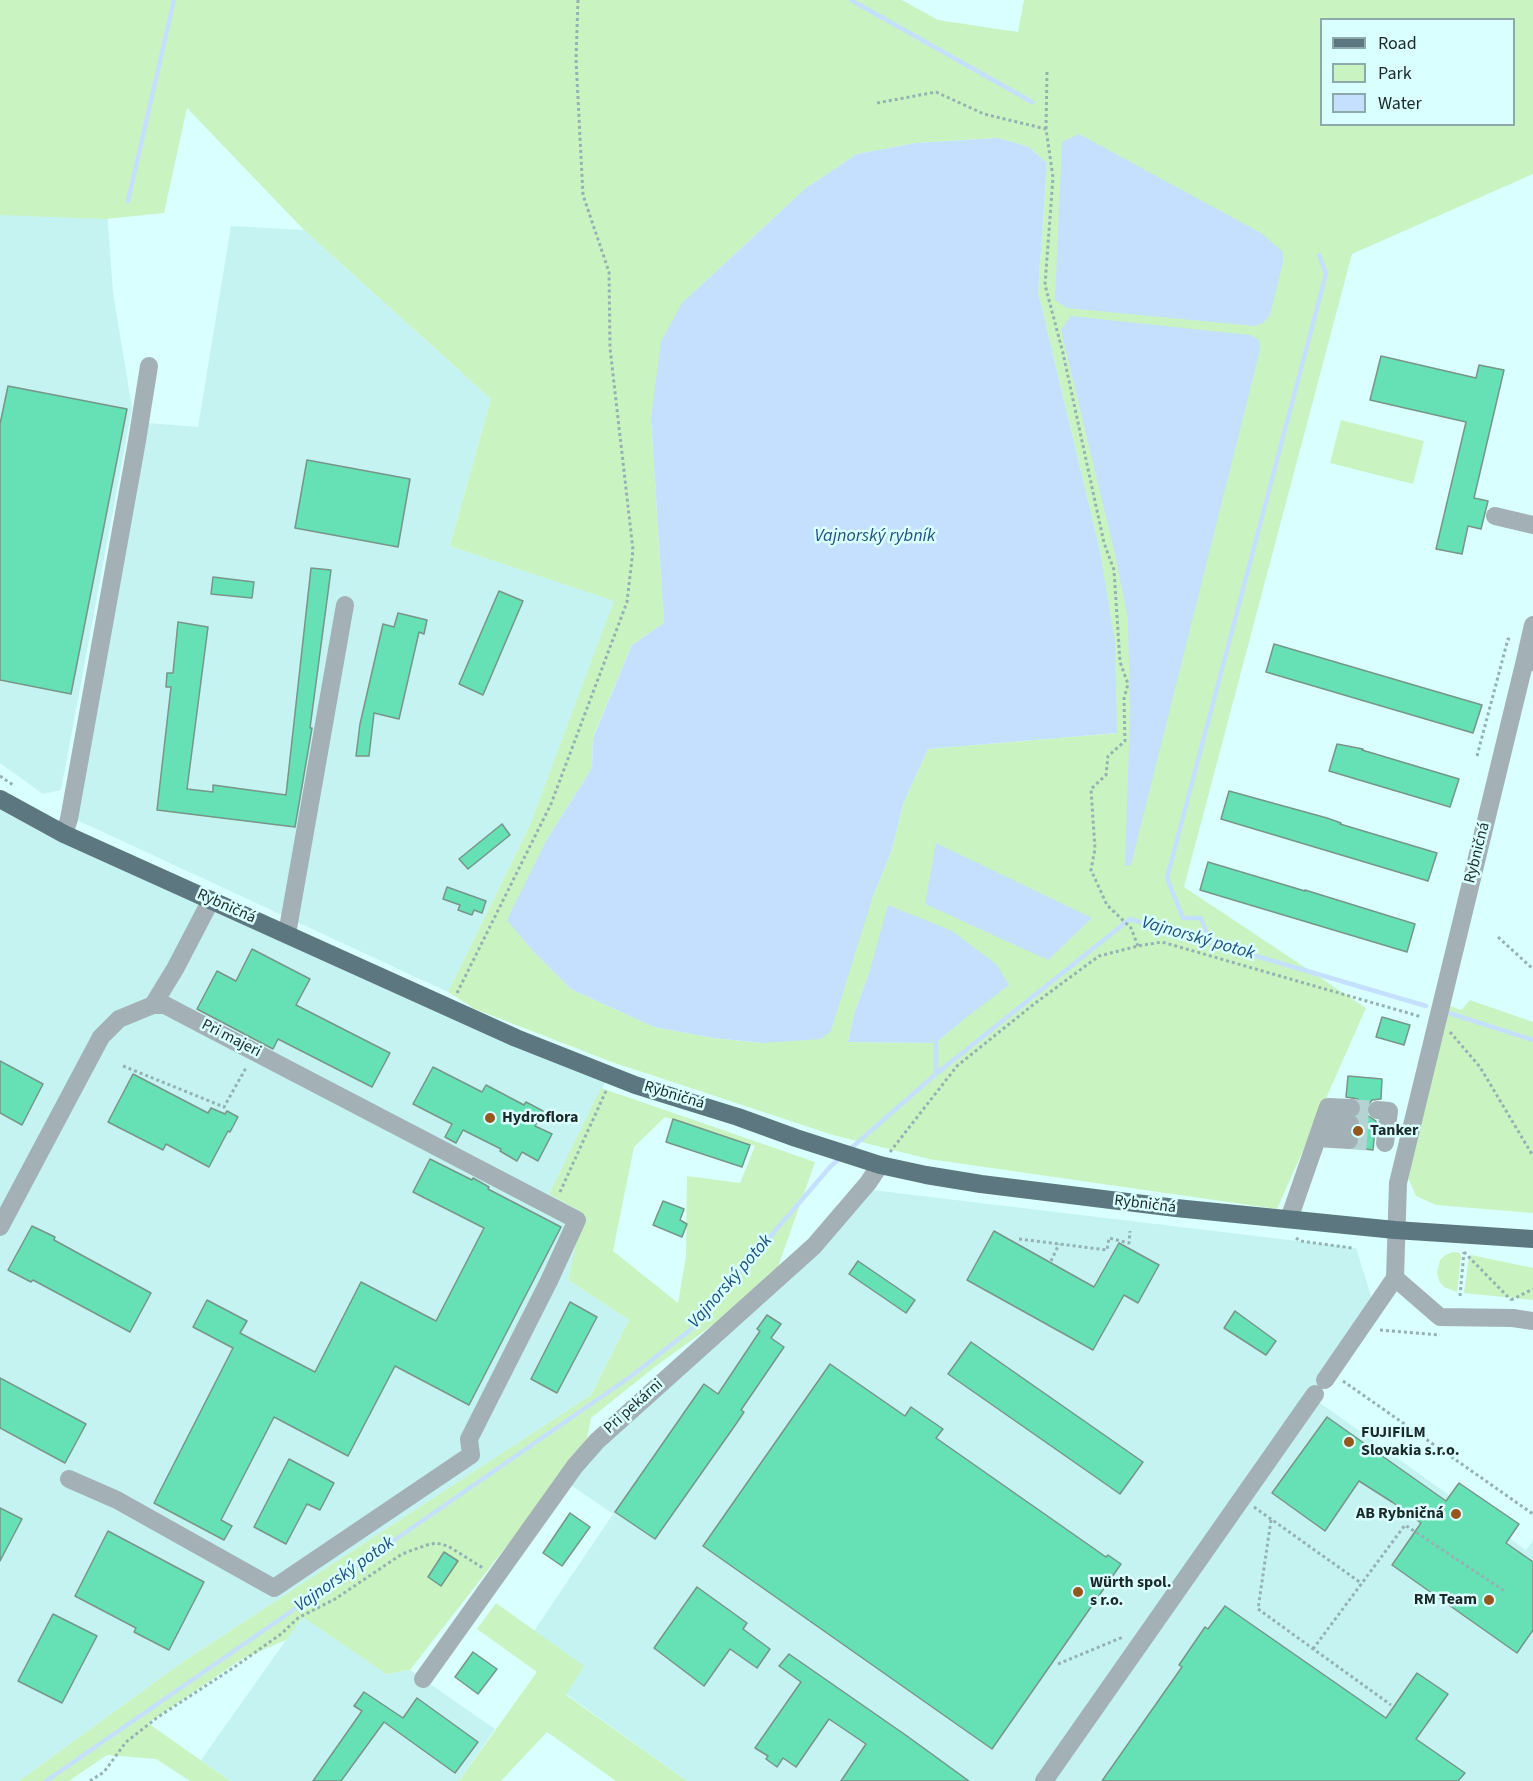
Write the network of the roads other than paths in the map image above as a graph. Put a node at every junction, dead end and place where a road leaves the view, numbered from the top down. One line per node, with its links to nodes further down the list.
1 (149, 366): 7 (street)
2 (1495, 516): 3 (street)
3 (1533, 525)
4 (345, 605): 9 (street)
5 (1530, 648): 13 (street, Rybničná)
6 (0, 799): 7 (main road, Rybničná)
7 (64, 834): 8 (main road, Rybničná)
8 (211, 900): 9 (main road, Rybničná); 10 (street)
9 (286, 934): 14 (main road, Rybničná)
10 (153, 1005): 15 (street); 21 (street, Pri majeri)
11 (1379, 1130): 13 (street)
12 (1320, 1131): 12 (street); 16 (street)
13 (1404, 1158): 17 (street, Rybničná)
14 (880, 1165): 16 (main road, Rybničná); 22 (street, Pri pekárni)
15 (0, 1227)
16 (1287, 1228): 17 (main road, Rybničná)
17 (1395, 1230): 18 (main road, Rybničná); 19 (street)
18 (1533, 1239)
19 (1395, 1278): 20 (street); 23 (street)
20 (1533, 1321)
21 (69, 1479)
22 (423, 1679)
23 (1044, 1781)

